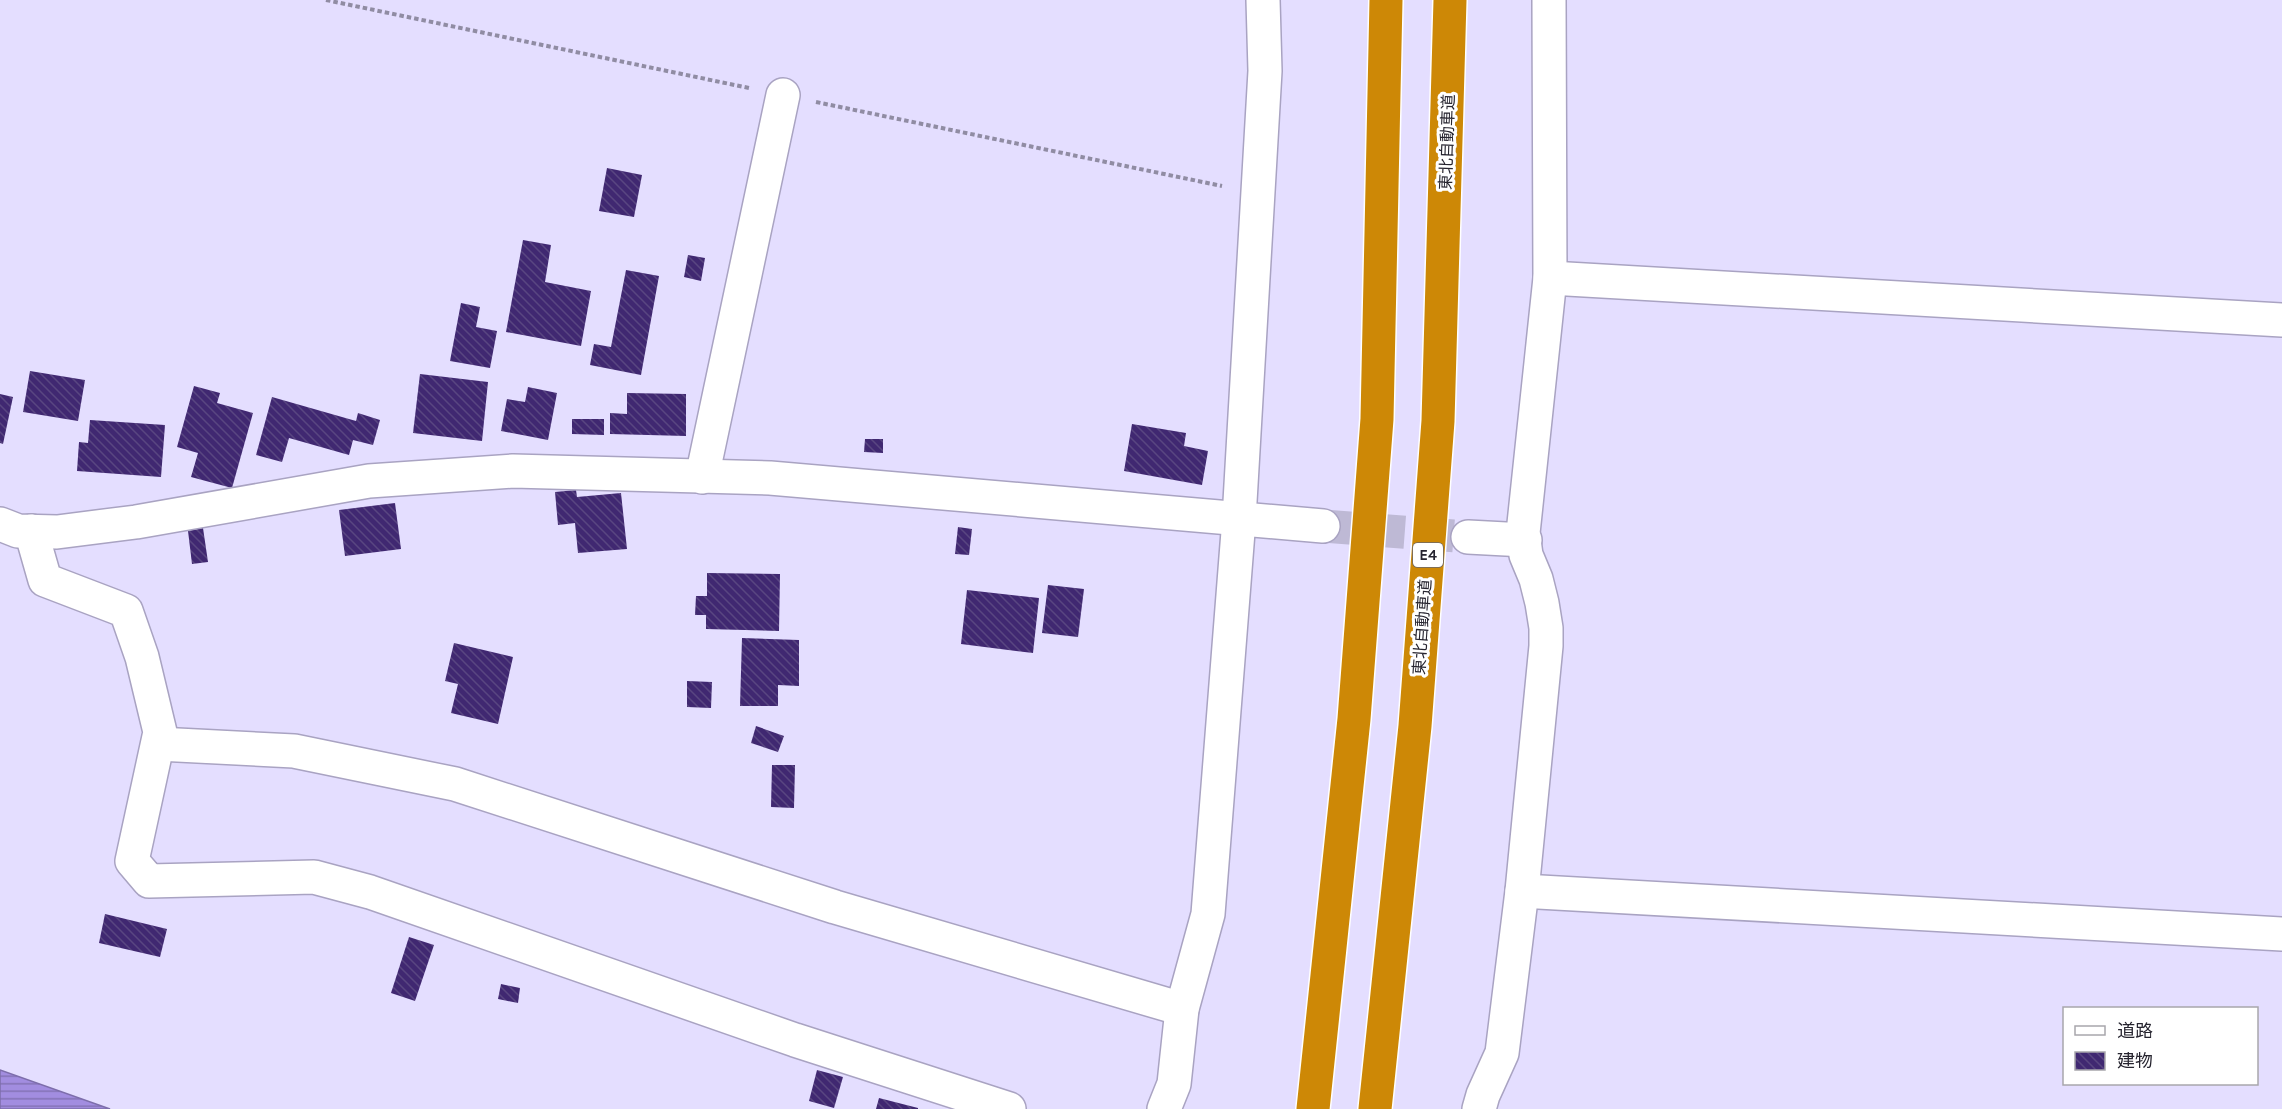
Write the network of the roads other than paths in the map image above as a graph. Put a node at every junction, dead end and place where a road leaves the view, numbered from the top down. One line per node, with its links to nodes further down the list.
1 (1263, 0): 9 (street)
2 (1386, 0): 20 (highway)
3 (1450, 0): 21 (highway, 東北自動車道 / E4)
4 (1549, 0): 6 (street)
5 (783, 95): 8 (street)
6 (1550, 278): 7 (street); 13 (street)
7 (2282, 320)
8 (702, 477): 9 (street); 11 (street)
9 (1239, 519): 10 (street); 17 (street)
10 (1323, 526)
11 (15, 528): 14 (street)
12 (1468, 537): 13 (street)
13 (1525, 540): 15 (street)
14 (158, 744): 17 (street); 18 (street)
15 (1522, 891): 16 (street); 22 (street)
16 (2282, 934)
17 (1182, 1009): 19 (street)
18 (1009, 1109)
19 (1164, 1109)
20 (1313, 1109)
21 (1375, 1109)
22 (1479, 1109)

